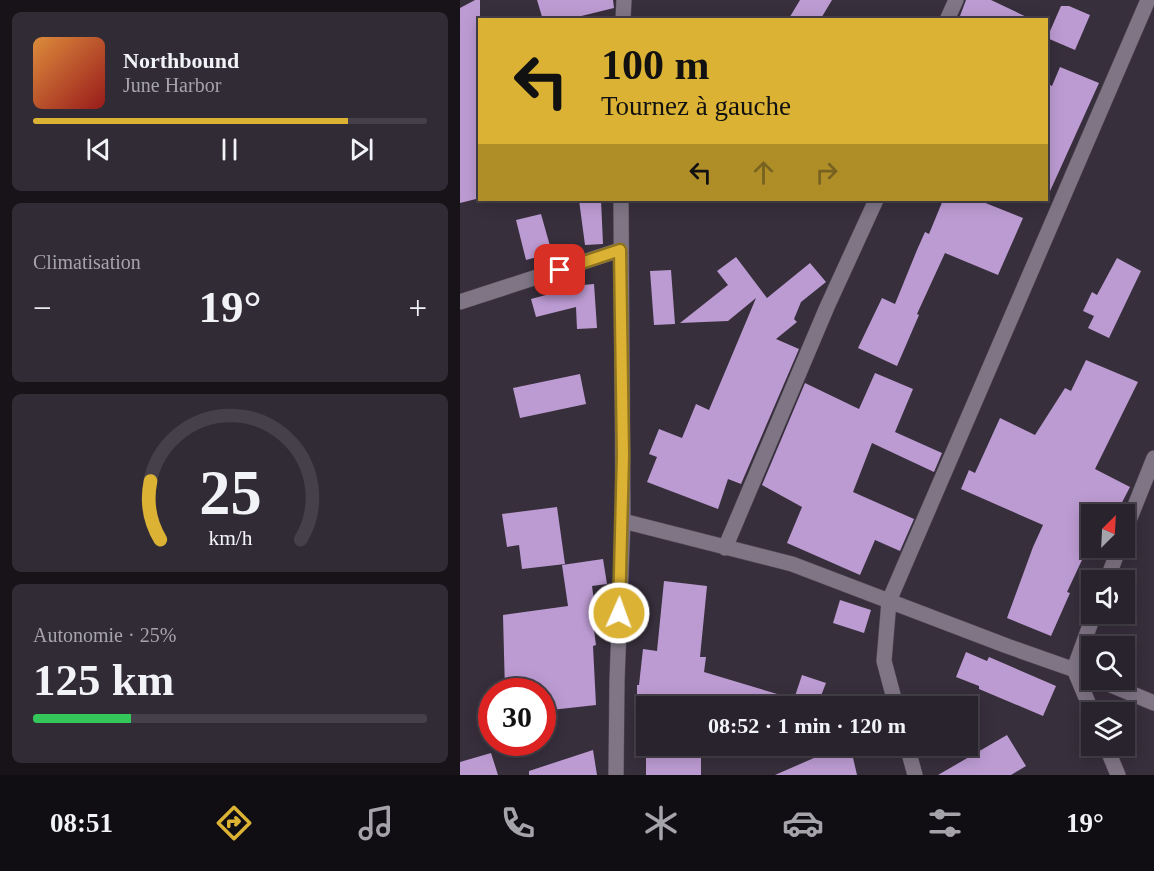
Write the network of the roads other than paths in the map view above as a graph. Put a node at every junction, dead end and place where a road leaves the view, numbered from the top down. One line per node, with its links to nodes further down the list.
1 (624, 0): 4 (street)
2 (956, 0): 5 (street)
3 (1148, 0): 14 (street)
4 (623, 18)
5 (948, 18)
6 (621, 201): 8 (street)
7 (876, 201): 13 (street)
8 (620, 250): 9 (street); 12 (street)
9 (460, 302)
10 (1153, 458): 11 (street)
11 (1135, 505)
12 (623, 521): 13 (street); 24 (street)
13 (726, 548): 14 (street)
14 (889, 601): 16 (street); 19 (street)
15 (1090, 624): 16 (street)
16 (1074, 669): 17 (street); 20 (street)
17 (1081, 672)
18 (1122, 690): 21 (street)
19 (893, 696)
20 (1088, 702)
21 (1153, 703)
22 (910, 756): 25 (street)
23 (1110, 756): 26 (street)
24 (616, 775)
25 (915, 775)
26 (1118, 775)

